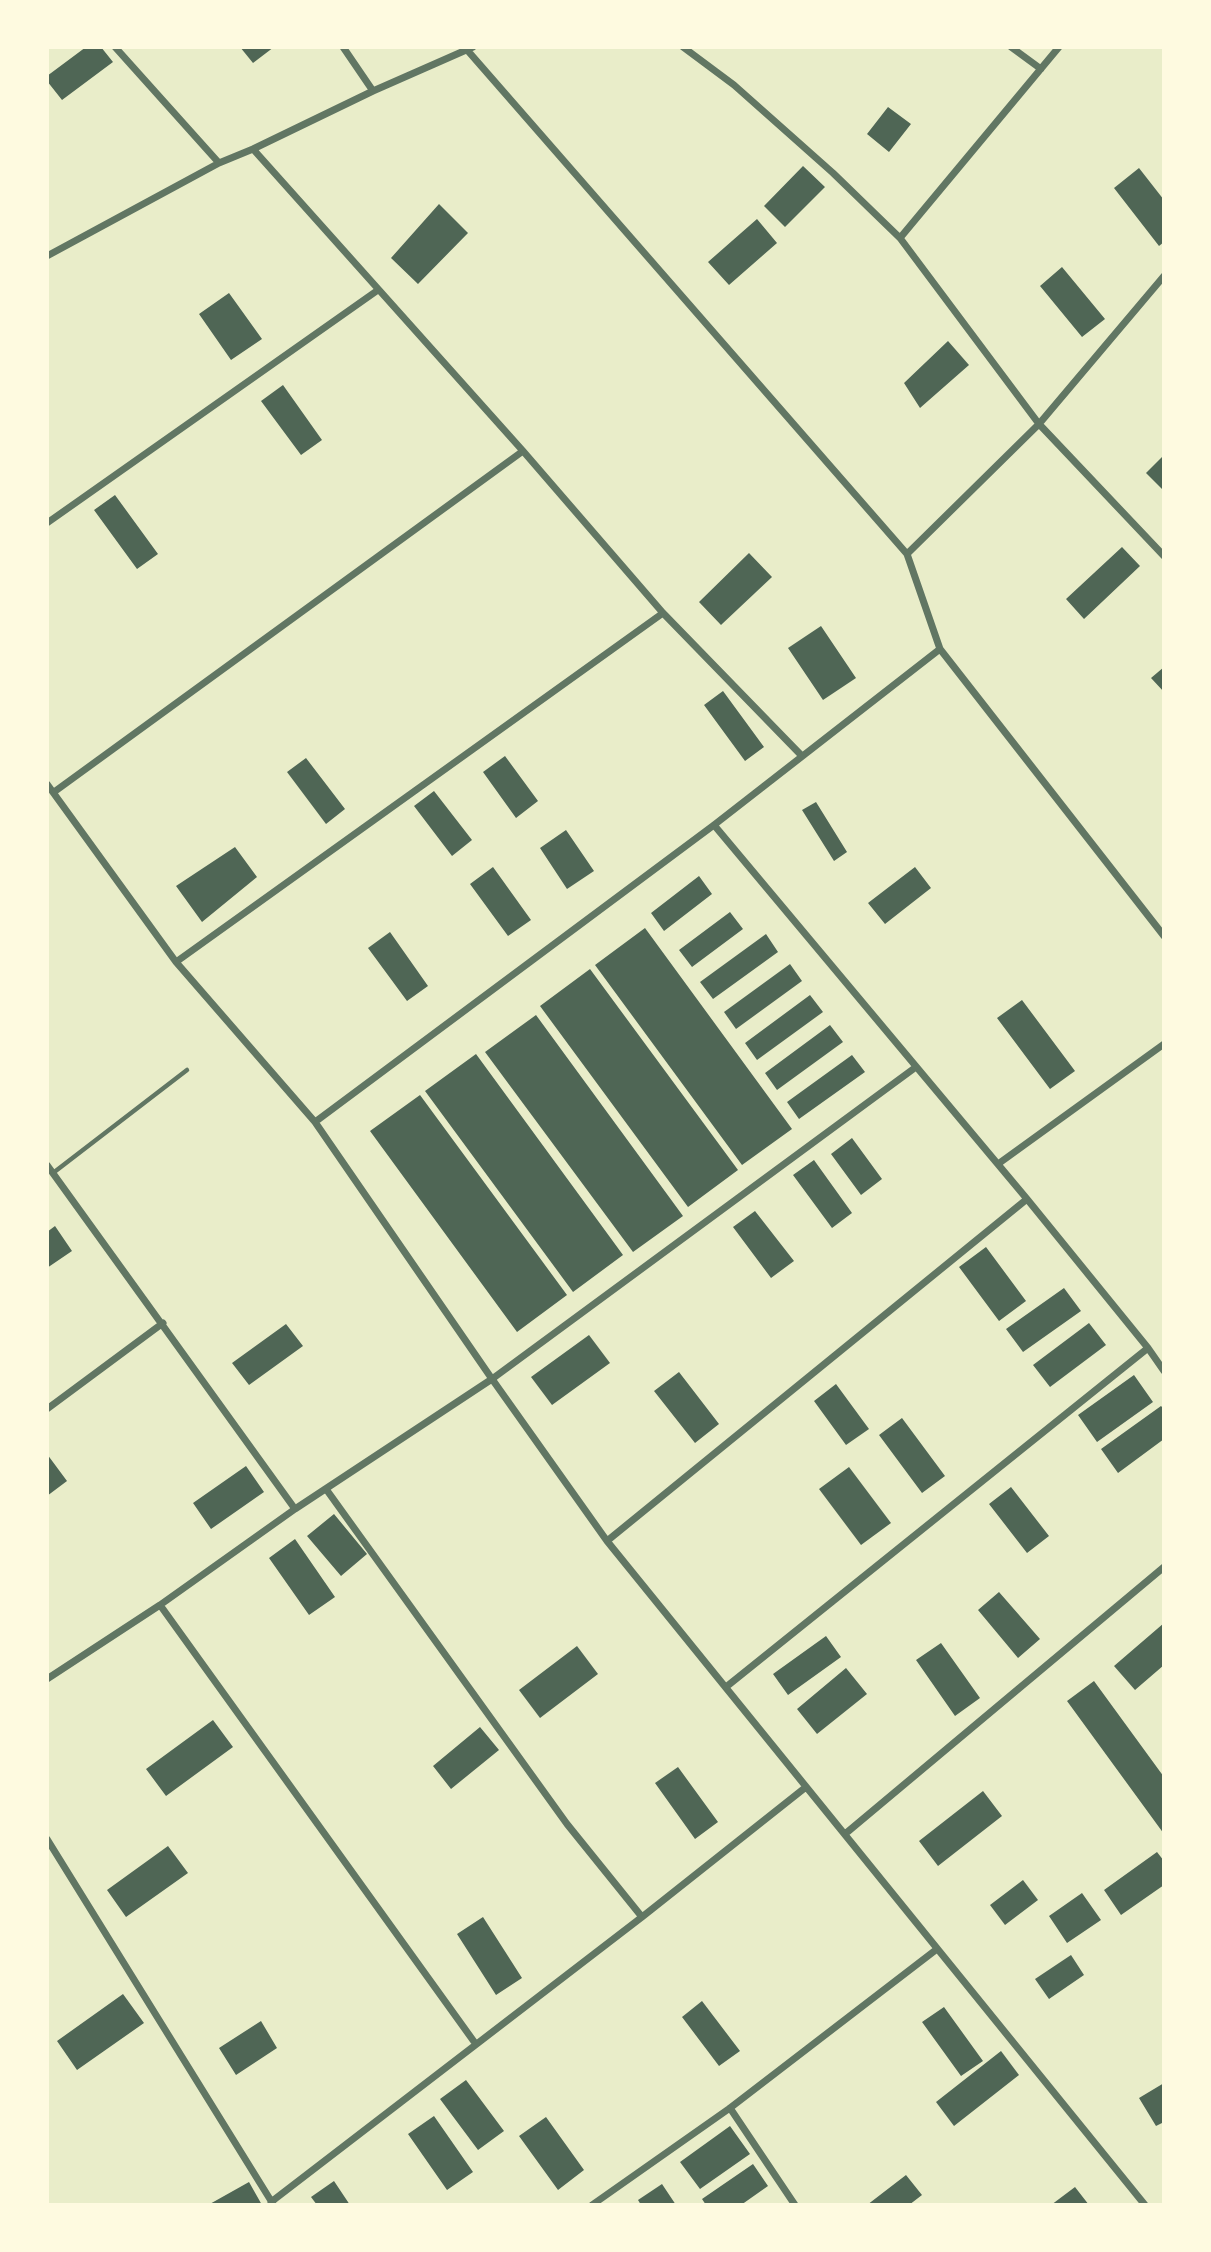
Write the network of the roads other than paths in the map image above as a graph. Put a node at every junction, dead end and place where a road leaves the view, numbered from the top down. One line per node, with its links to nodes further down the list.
1 (115, 47): 10 (street)
2 (343, 47): 8 (street)
3 (684, 47): 11 (street)
4 (1011, 47): 7 (street)
5 (1059, 47): 7 (street)
6 (470, 49): 8 (street); 18 (street)
7 (1041, 69): 11 (street)
8 (373, 91): 9 (street)
9 (253, 149): 10 (street); 14 (street)
10 (219, 163): 12 (street)
11 (900, 238): 15 (street)
12 (47, 256)
13 (1164, 276): 15 (street)
14 (378, 290): 16 (street); 17 (street)
15 (1039, 424): 18 (street); 19 (street)
16 (523, 451): 20 (street); 24 (street)
17 (47, 523)
18 (907, 554): 21 (street)
19 (1164, 556)
20 (663, 613): 22 (street); 27 (street)
21 (940, 649): 22 (street); 26 (street)
22 (801, 755): 25 (street)
23 (47, 784): 24 (street)
24 (54, 792): 27 (street)
25 (714, 825): 29 (street); 31 (street)
26 (1164, 936)
27 (176, 962): 31 (street)
28 (1164, 1044): 32 (street)
29 (916, 1067): 32 (street); 39 (street)
30 (187, 1070): 34 (lane)
31 (315, 1122): 39 (street)
32 (998, 1164): 35 (street)
33 (47, 1165): 34 (street)
34 (53, 1173): 36 (street)
35 (1027, 1199): 37 (street); 43 (street)
36 (163, 1323): 40 (street); 42 (street)
37 (1148, 1348): 38 (street); 47 (street)
38 (1164, 1371)
39 (492, 1379): 41 (street); 43 (street)
40 (47, 1409)
41 (326, 1489): 42 (street); 51 (street)
42 (295, 1509): 45 (street)
43 (607, 1541): 47 (street)
44 (1164, 1567): 49 (street)
45 (160, 1605): 46 (street); 53 (street)
46 (47, 1679)
47 (726, 1687): 48 (street)
48 (806, 1787): 49 (street); 51 (street)
49 (845, 1834): 52 (street)
50 (47, 1839): 55 (street)
51 (642, 1917): 53 (street)
52 (937, 1949): 54 (street); 58 (street)
53 (475, 2043): 55 (street)
54 (730, 2108): 56 (street); 57 (street)
55 (272, 2203)
56 (592, 2205)
57 (795, 2205)
58 (1146, 2205)

